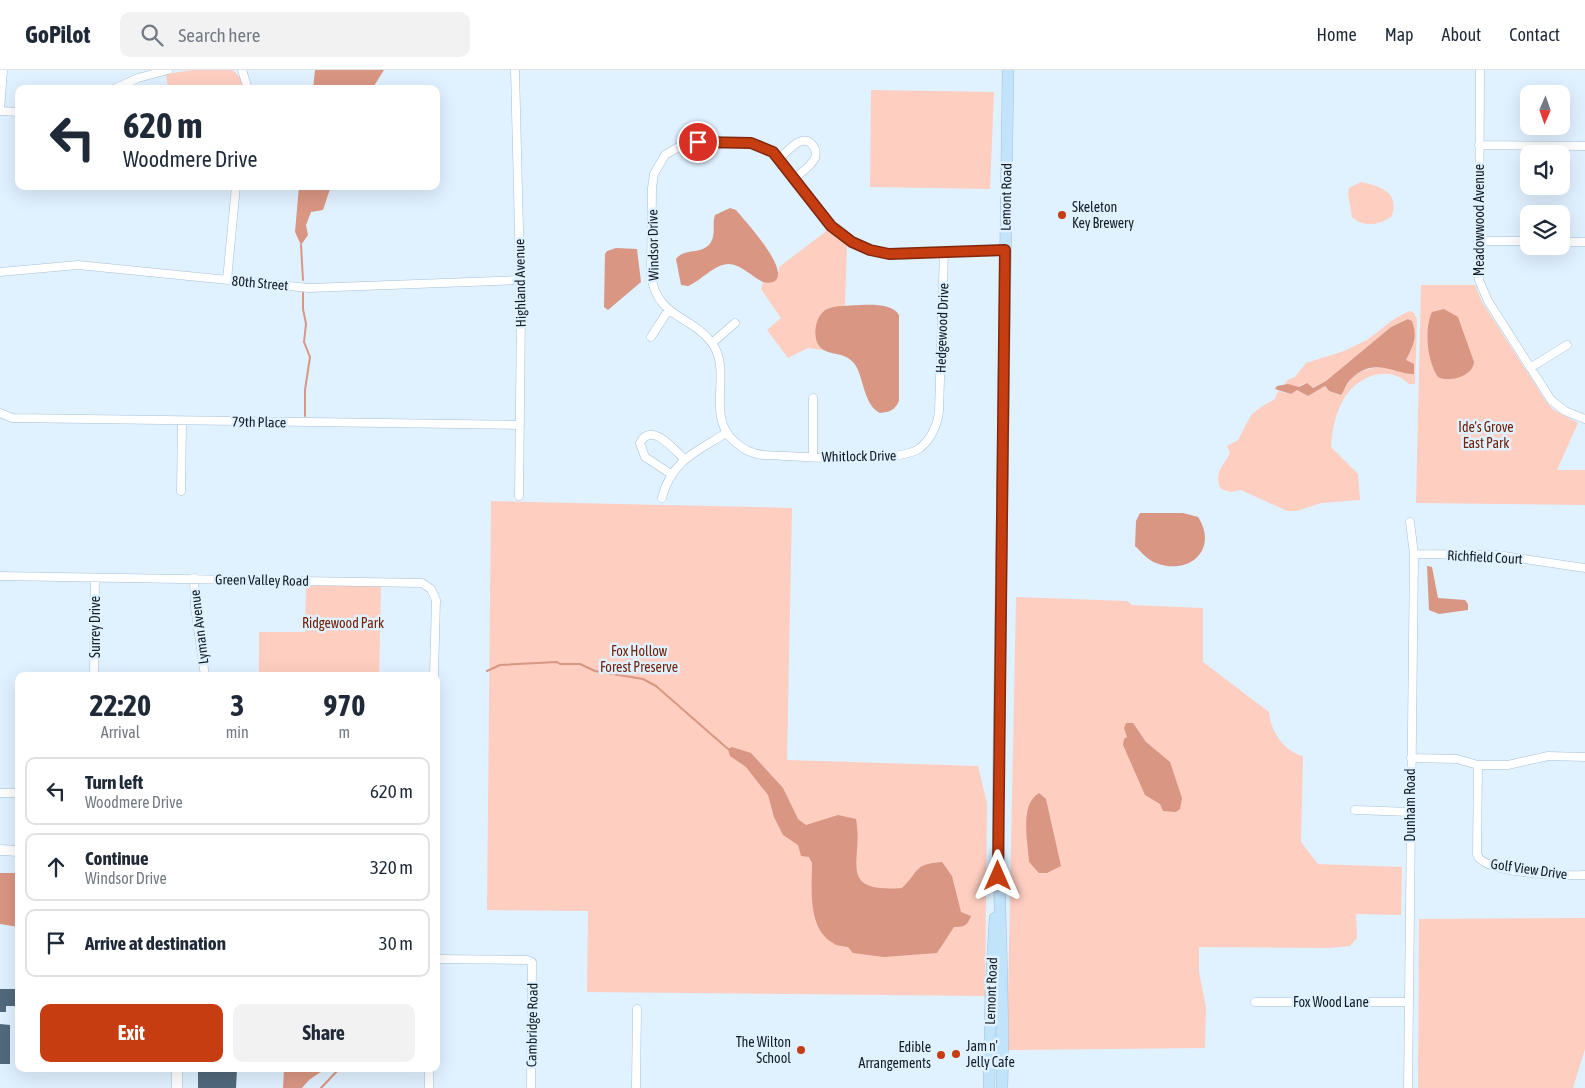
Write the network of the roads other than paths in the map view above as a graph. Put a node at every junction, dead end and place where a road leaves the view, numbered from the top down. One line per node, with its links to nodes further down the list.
1 (2, 70): 9 (street)
2 (168, 70): 7 (street)
3 (242, 70): 8 (street)
4 (515, 70): 24 (street, Highland Avenue)
5 (1008, 70): 20 (main road, Lemont Road)
6 (1480, 70): 11 (street, Meadowwood Avenue)
7 (123, 85)
8 (247, 85)
9 (0, 111): 10 (street)
10 (15, 112)
11 (1479, 144): 12 (street); 16 (street, Meadowwood Avenue)
12 (1585, 146)
13 (780, 158): 14 (street); 14 (street); 25 (street, Windsor Drive)
14 (795, 178): 21 (street)
15 (236, 190): 23 (street)
16 (1478, 241): 17 (street); 30 (street, Meadowwood Avenue)
17 (1520, 241)
18 (1570, 242): 19 (street)
19 (1585, 242)
20 (1005, 250): 21 (street); 63 (main road, Lemont Road)
21 (944, 251): 32 (street, Hedgewood Drive)
22 (0, 272): 23 (street, 80th Street)
23 (227, 280): 24 (street, 80th Street)
24 (520, 280): 36 (street, Highland Avenue)
25 (669, 309): 27 (street); 28 (street, Windsor Drive)
26 (736, 323): 28 (street)
27 (651, 337)
28 (712, 343): 37 (street)
29 (1567, 345): 30 (street)
30 (1530, 368): 34 (street, Meadowwood Avenue)
31 (813, 398): 38 (street)
32 (940, 406): 38 (street, Whitlock Drive)
33 (0, 413): 35 (street, 79th Place)
34 (1585, 419)
35 (182, 421): 36 (street, 79th Place); 41 (street)
36 (520, 425): 42 (street, Highland Avenue)
37 (726, 433): 38 (street, Whitlock Drive); 39 (street)
38 (814, 456)
39 (684, 459): 40 (street); 40 (street)
40 (670, 474): 43 (street)
41 (181, 491)
42 (519, 496)
43 (662, 498)
44 (1410, 522): 45 (street, Dunham Road)
45 (1414, 554): 46 (street, Richfield Court); 54 (street, Dunham Road)
46 (1585, 568)
47 (0, 576): 48 (street, Green Valley Road)
48 (95, 578): 49 (street, Green Valley Road); 50 (street, Surrey Drive)
49 (194, 578): 51 (street, Lyman Avenue); 52 (street, Green Valley Road)
50 (94, 672)
51 (204, 672)
52 (434, 672)
53 (1585, 757): 55 (street)
54 (1411, 758): 55 (street); 59 (street, Dunham Road)
55 (1478, 764): 62 (street, Golf View Drive)
56 (0, 793): 57 (street)
57 (15, 793)
58 (1355, 810): 59 (street)
59 (1411, 812): 66 (street, Dunham Road)
60 (0, 850): 61 (street)
61 (15, 851)
62 (1585, 875)
63 (998, 894): 74 (main road, Lemont Road); 75 (main road, Lemont Road)
64 (440, 959): 72 (street, Cambridge Road)
65 (1255, 1002): 66 (street, Fox Wood Lane)
66 (1408, 1002): 76 (street, Dunham Road)
67 (637, 1009): 73 (street)
68 (177, 1072): 70 (street)
69 (429, 1072): 71 (street)
70 (177, 1088)
71 (429, 1088)
72 (531, 1088)
73 (636, 1088)
74 (989, 1088)
75 (1002, 1088)
76 (1408, 1088)

